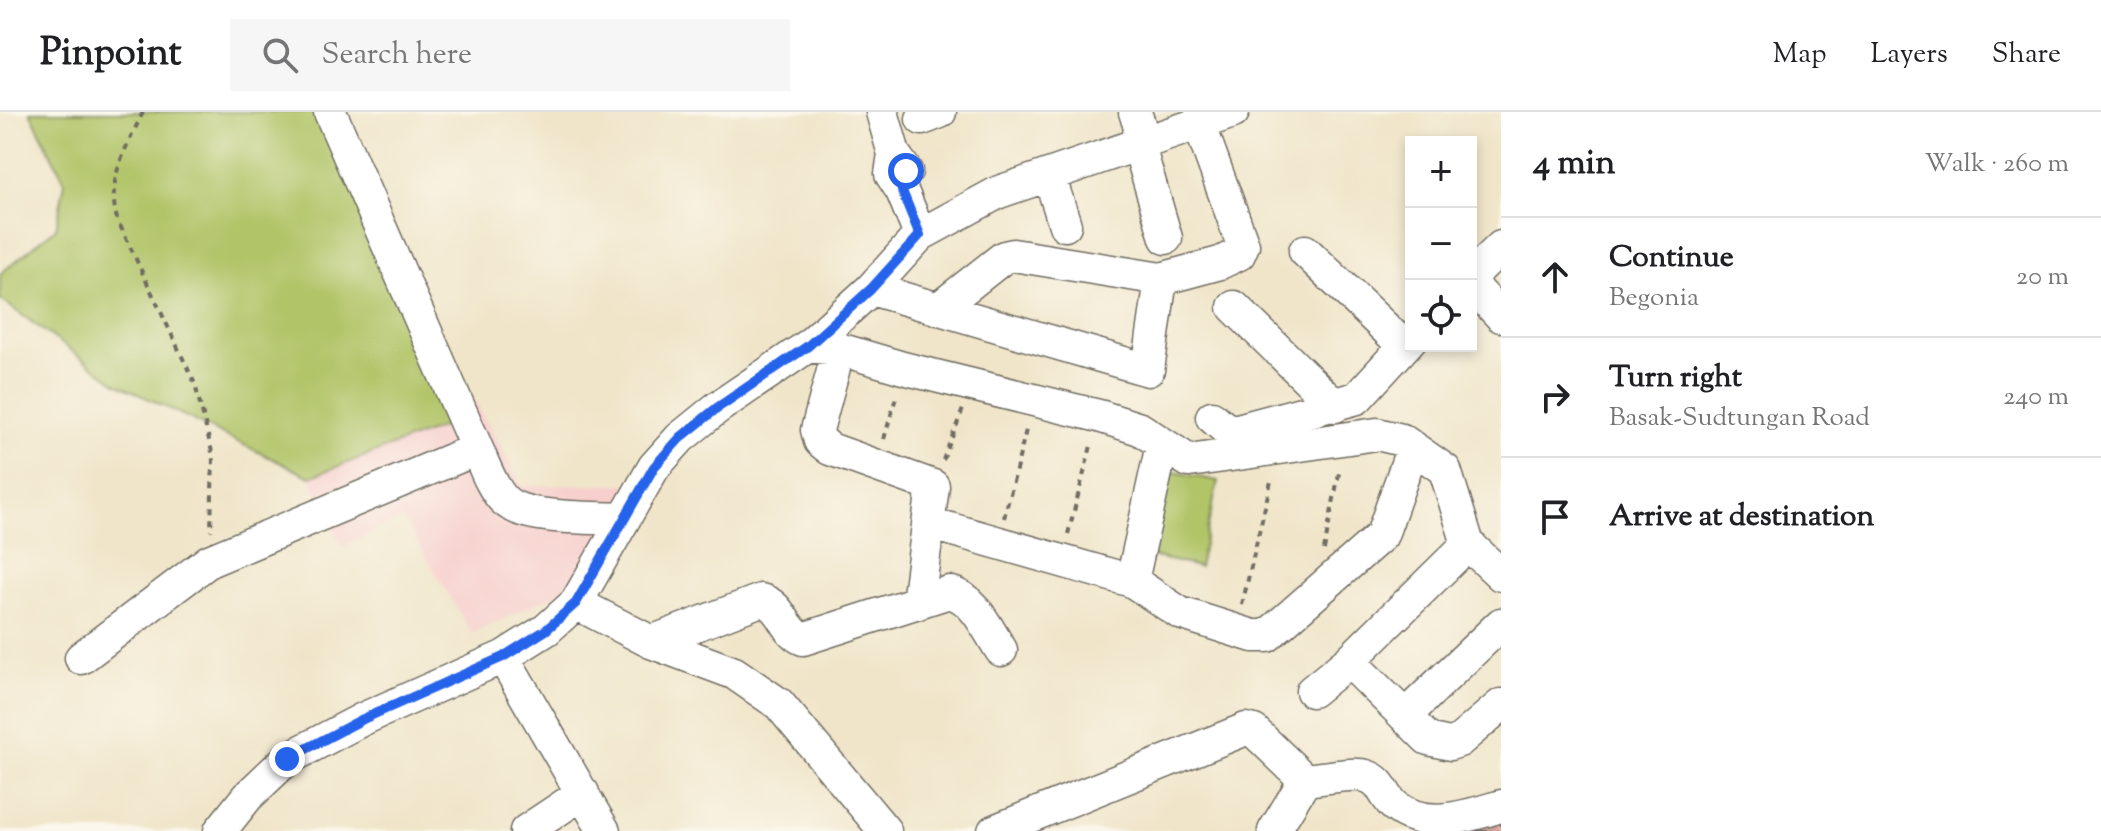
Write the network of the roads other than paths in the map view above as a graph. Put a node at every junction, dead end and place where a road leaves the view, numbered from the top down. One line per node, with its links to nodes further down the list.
1 (882, 112): 9 (street)
2 (1121, 112): 6 (street)
3 (1233, 112): 5 (street)
4 (332, 113): 28 (street)
5 (1199, 123): 6 (street); 14 (street)
6 (1137, 128): 7 (street); 10 (street)
7 (1049, 175): 8 (street); 9 (street)
8 (1065, 225)
9 (920, 235): 15 (street)
10 (1166, 238)
11 (1501, 247): 13 (street)
12 (1305, 251): 20 (street)
13 (1477, 270)
14 (1161, 279): 18 (street); 18 (street)
15 (871, 289): 18 (street); 22 (street)
16 (1477, 290): 19 (street)
17 (1234, 307): 24 (street)
18 (938, 309)
19 (1501, 316)
20 (1405, 340)
21 (1405, 344): 24 (street)
22 (808, 346): 23 (street); 29 (street)
23 (839, 349): 26 (street); 30 (street)
24 (1335, 406): 25 (street)
25 (1212, 417)
26 (1162, 445): 27 (street); 33 (street)
27 (1413, 447): 31 (street); 33 (street)
28 (477, 449): 29 (street); 40 (street)
29 (624, 519): 34 (street)
30 (929, 523): 33 (street); 35 (street)
31 (1468, 544): 32 (street); 41 (street)
32 (1501, 575)
33 (1132, 581)
34 (576, 603): 37 (street); 39 (street)
35 (918, 603): 37 (street); 38 (street)
36 (1501, 624): 44 (street)
37 (651, 642): 53 (street)
38 (1001, 650)
39 (503, 657): 46 (street); 50 (street)
40 (81, 658)
41 (1349, 661): 42 (street); 44 (street)
42 (1312, 691)
43 (1501, 705): 44 (street)
44 (1405, 716)
45 (1305, 780): 48 (street); 49 (street); 54 (street)
46 (583, 793): 51 (street); 52 (street)
47 (1501, 806): 48 (street)
48 (1386, 818)
49 (1010, 829)
50 (220, 831)
51 (526, 831)
52 (604, 831)
53 (885, 831)
54 (1274, 831)

